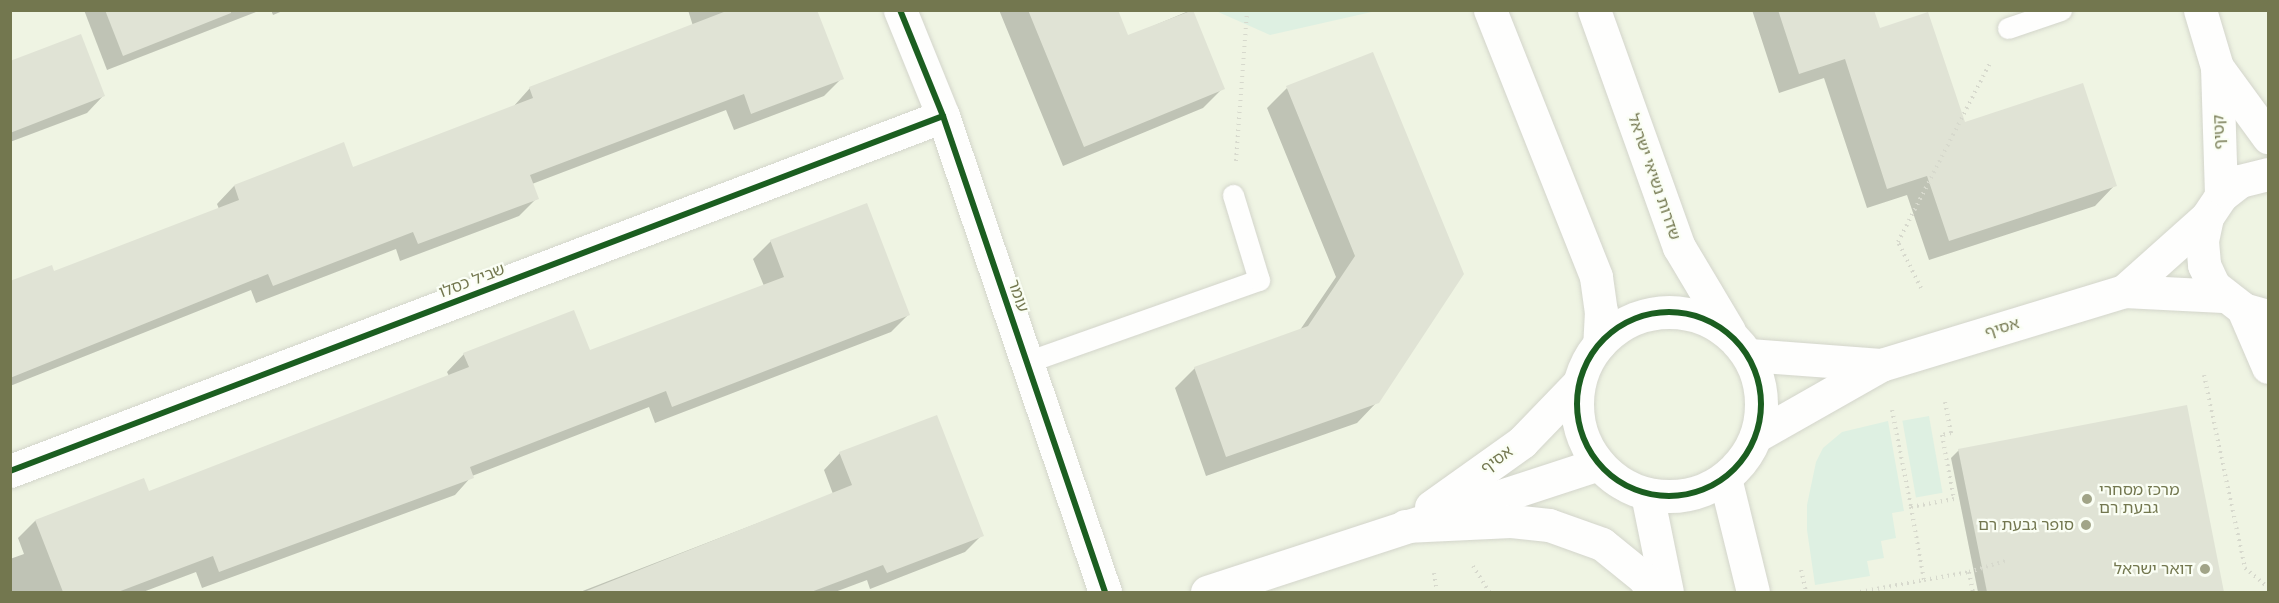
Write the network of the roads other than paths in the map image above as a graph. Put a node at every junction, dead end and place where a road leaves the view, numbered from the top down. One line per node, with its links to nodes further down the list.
1 (900, 10): 8 (street, עומר)
2 (1490, 10): 15 (street)
3 (1594, 10): 16 (street, שדרות נשיאי ישראל)
4 (2061, 10): 6 (lane)
5 (2200, 10): 7 (street, קטיף)
6 (2008, 28)
7 (2217, 67): 9 (street, קטיף); 12 (street, קטיף)
8 (943, 117): 17 (street, עומר); 23 (street, שביל כסלו)
9 (2268, 137)
10 (2268, 174): 12 (street, אסיף)
11 (1233, 195): 17 (lane)
12 (2214, 206): 13 (street, אסיף); 14 (street, קטיף)
13 (2124, 291): 14 (street, אסיף); 18 (street, אסיף)
14 (2245, 307): 19 (street, קטיף)
15 (1599, 344): 16 (street); 20 (street)
16 (1740, 345): 18 (street, אסיף); 21 (street)
17 (1027, 362): 27 (street, עומר)
18 (1881, 365): 21 (street, אסיף)
19 (2268, 367)
20 (1579, 383): 22 (street); 26 (street, אסיף)
21 (1756, 436): 24 (street)
22 (1599, 464): 25 (street); 26 (street, אסיף)
23 (10, 471)
24 (1725, 478): 25 (street); 31 (street)
25 (1647, 494): 30 (street)
26 (1405, 526): 28 (street, אסיף); 29 (street)
27 (1105, 592)
28 (1207, 592)
29 (1653, 592)
30 (1667, 592)
31 (1753, 592)

